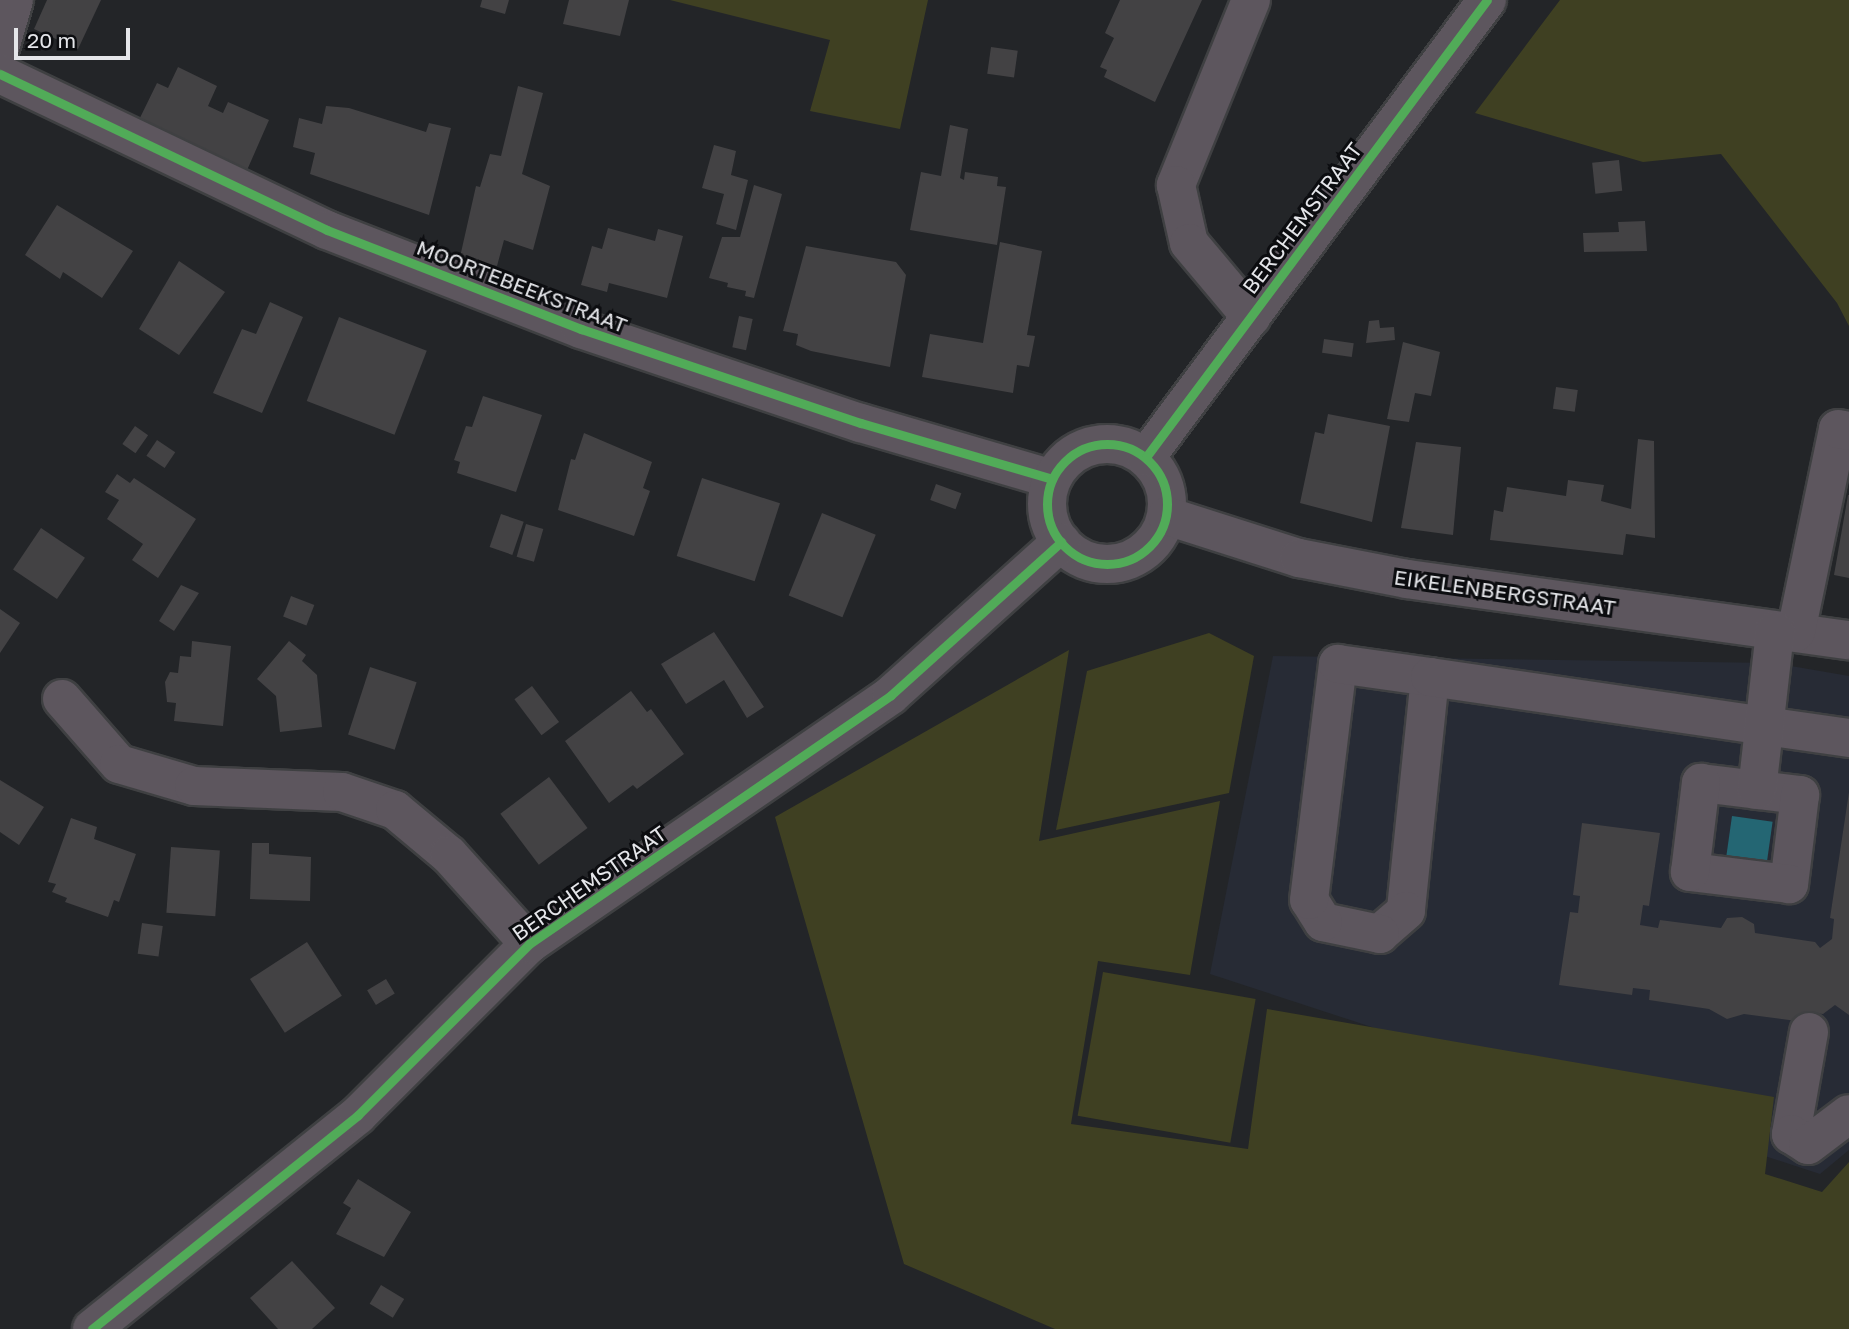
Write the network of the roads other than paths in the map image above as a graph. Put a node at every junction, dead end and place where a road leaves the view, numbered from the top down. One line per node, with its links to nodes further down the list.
1 (14, 0): 4 (street)
2 (1251, 0): 6 (street, BERCHEMSTRAAT)
3 (1487, 0): 6 (street, BERCHEMSTRAAT)
4 (0, 48)
5 (0, 74): 9 (street, MOORTEBEEKSTRAAT)
6 (1251, 317): 8 (street, BERCHEMSTRAAT)
7 (1849, 431): 12 (street)
8 (1146, 457): 9 (street); 10 (street)
9 (1052, 479): 11 (street)
10 (1167, 516): 11 (street); 12 (street, EIKELENBERGSTRAAT)
11 (1061, 542): 19 (street, BERCHEMSTRAAT)
12 (1786, 632): 13 (street, EIKELENBERGSTRAAT); 16 (street)
13 (1849, 640)
14 (1430, 677): 14 (street); 16 (street)
15 (62, 699): 19 (street)
16 (1765, 726): 17 (street); 18 (street)
17 (1849, 738)
18 (1756, 790)
19 (529, 944): 22 (street, BERCHEMSTRAAT)
20 (1810, 1031): 21 (street)
21 (1849, 1114)
22 (92, 1329)

